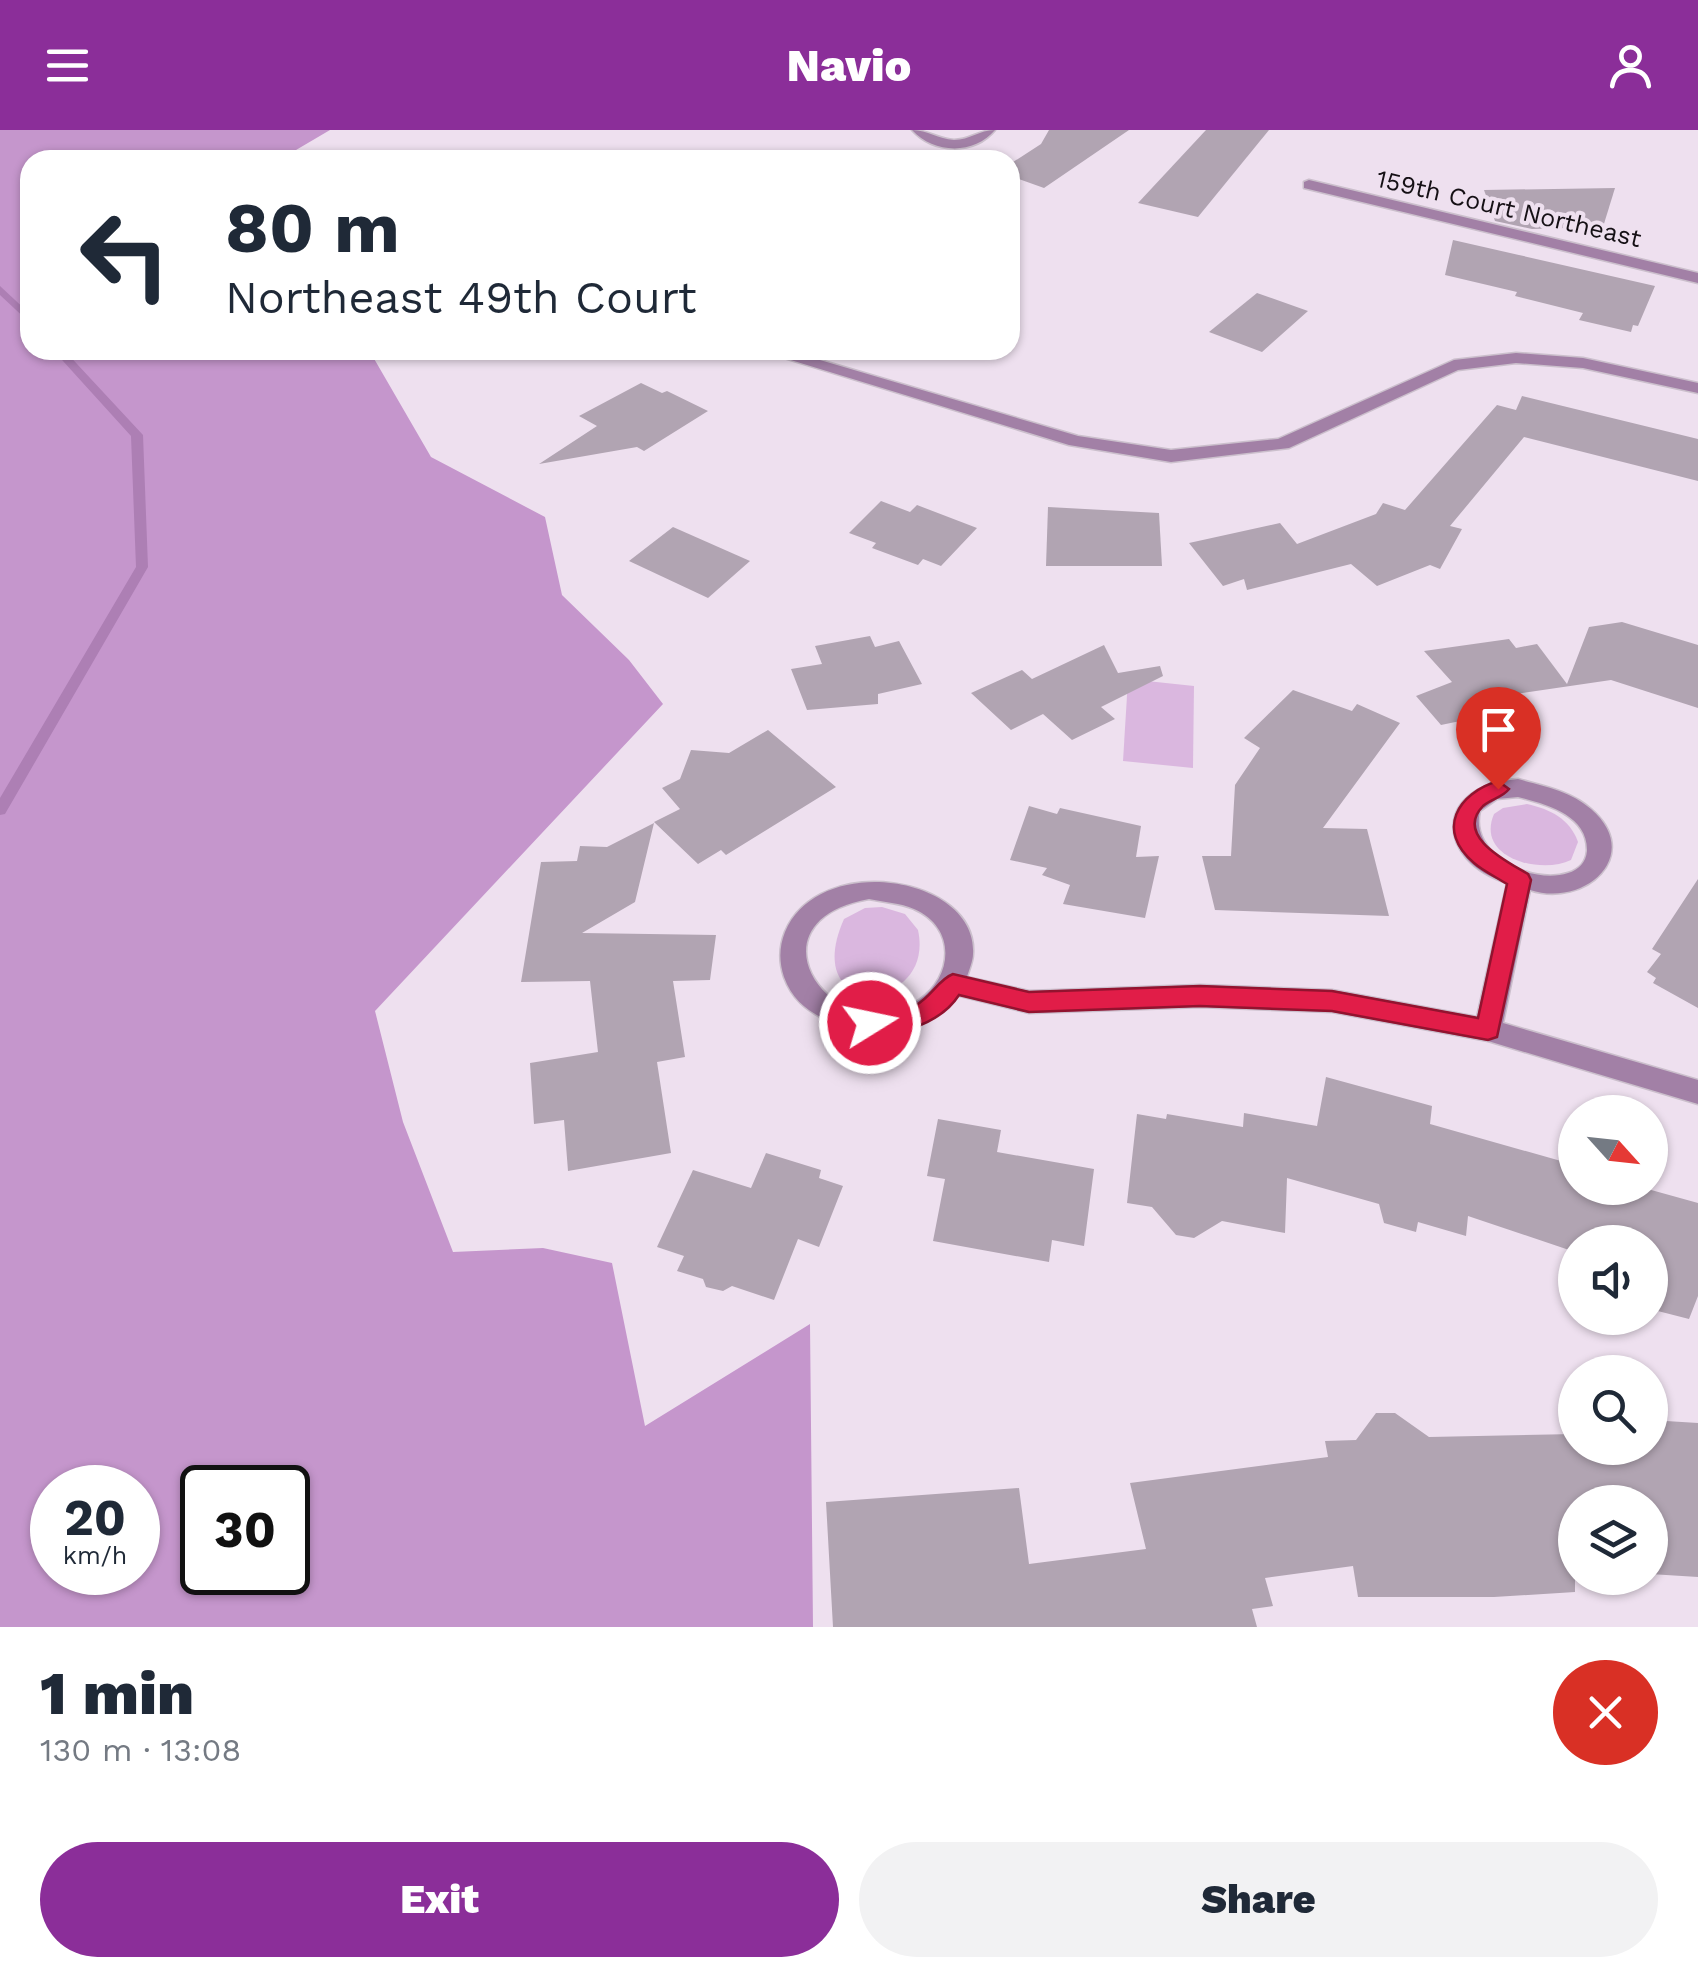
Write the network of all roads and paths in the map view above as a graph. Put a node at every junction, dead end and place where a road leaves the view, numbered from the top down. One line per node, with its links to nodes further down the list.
1 (919, 130): 2 (street)
2 (988, 130)
3 (1310, 186): 4 (street, 159th Court Northeast)
4 (1698, 278)
5 (801, 360): 6 (street)
6 (1698, 388)
7 (1520, 880): 7 (street); 9 (street)
8 (953, 984): 8 (street); 9 (street)
9 (1488, 1030): 10 (street)
10 (1698, 1092)

